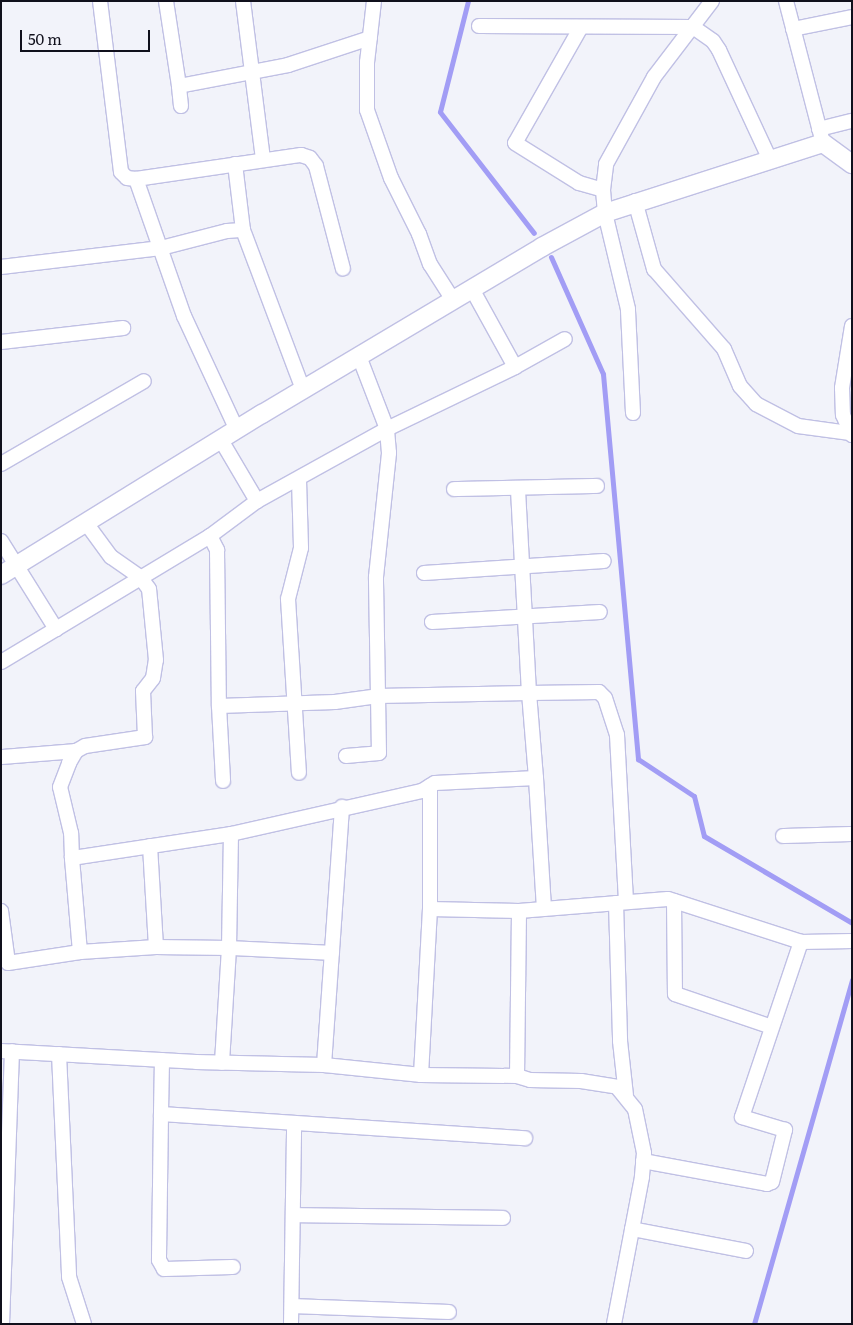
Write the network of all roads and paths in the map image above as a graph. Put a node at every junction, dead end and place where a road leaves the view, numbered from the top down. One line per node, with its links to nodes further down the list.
1 (100, 1): 22 (street)
2 (166, 1): 14 (street)
3 (244, 1): 13 (street)
4 (374, 1): 12 (street)
5 (712, 1): 10 (street)
6 (786, 1): 11 (street)
7 (852, 17): 11 (street)
8 (479, 26): 9 (street)
9 (581, 27): 10 (street); 23 (street)
10 (693, 27): 19 (street); 23 (street)
11 (793, 29): 17 (street)
12 (370, 38): 13 (street); 31 (street)
13 (254, 71): 14 (street); 18 (street)
14 (179, 86): 15 (street)
15 (181, 106)
16 (852, 122): 17 (street)
17 (821, 136): 19 (street); 21 (street)
18 (263, 160): 20 (street); 29 (street)
19 (770, 160): 24 (street)
20 (235, 164): 22 (street); 26 (street)
21 (852, 164)
22 (136, 179): 27 (street)
23 (603, 190): 25 (street)
24 (635, 201): 25 (street); 43 (street)
25 (605, 213): 30 (street); 40 (street)
26 (243, 230): 27 (street); 39 (street)
27 (161, 248): 28 (street); 42 (street)
28 (1, 267)
29 (343, 269)
30 (472, 290): 31 (street); 37 (street)
31 (453, 300): 36 (street)
32 (852, 326): 43 (street)
33 (123, 328): 35 (street)
34 (565, 339): 37 (street)
35 (1, 342)
36 (359, 356): 39 (street); 41 (street)
37 (515, 367): 41 (street)
38 (144, 381): 45 (street)
39 (303, 390): 42 (street)
40 (633, 413)
41 (387, 429): 46 (street); 66 (street)
42 (237, 430): 44 (street)
43 (851, 434)
44 (221, 440): 50 (street); 51 (street)
45 (1, 464)
46 (299, 480): 50 (street); 67 (street)
47 (597, 486): 48 (street)
48 (518, 488): 49 (street); 56 (street)
49 (454, 489)
50 (257, 501): 52 (street)
51 (86, 523): 55 (street); 59 (street)
52 (210, 536): 59 (street); 68 (street)
53 (1, 541): 55 (street)
54 (604, 561): 56 (street)
55 (17, 565): 58 (street); 63 (street)
56 (523, 568): 57 (street); 61 (street)
57 (424, 573)
58 (1, 575)
59 (140, 577): 63 (street); 69 (street)
60 (600, 612): 61 (street)
61 (525, 616): 62 (street); 65 (street)
62 (432, 622)
63 (56, 629): 64 (street)
64 (1, 662)
65 (529, 693): 66 (street); 73 (street); 83 (street)
66 (378, 696): 67 (street); 70 (street)
67 (297, 703): 68 (street); 72 (street)
68 (219, 706): 74 (street)
69 (76, 751): 71 (street); 81 (street)
70 (346, 756)
71 (1, 757)
72 (299, 773)
73 (536, 778): 75 (street); 86 (street)
74 (224, 781)
75 (430, 786): 76 (street); 84 (street)
76 (342, 807): 77 (street); 93 (street)
77 (231, 834): 80 (street); 91 (street)
78 (852, 834): 79 (street)
79 (783, 836)
80 (150, 846): 81 (street); 90 (street)
81 (72, 858): 92 (street)
82 (674, 900): 83 (street); 88 (street); 94 (street)
83 (621, 903): 86 (street); 102 (street)
84 (430, 908): 85 (street); 100 (street)
85 (519, 910): 86 (street); 101 (street)
86 (544, 910)
87 (1, 911): 92 (street)
88 (801, 942): 89 (street); 94 (street)
89 (852, 942)
90 (156, 947): 91 (street); 92 (street)
91 (229, 948): 93 (street); 98 (street)
92 (80, 952)
93 (332, 953): 99 (street)
94 (772, 1027): 106 (street)
95 (6, 1051): 96 (street); 107 (street)
96 (59, 1054): 97 (street); 118 (street)
97 (162, 1060): 98 (street); 103 (street)
98 (222, 1063): 99 (street)
99 (324, 1065): 100 (street)
100 (421, 1075): 101 (street)
101 (517, 1076): 102 (street)
102 (626, 1095): 106 (street)
103 (161, 1114): 104 (street); 112 (street)
104 (294, 1123): 105 (street); 108 (street)
105 (525, 1138)
106 (643, 1161): 110 (street)
107 (4, 1174): 117 (street)
108 (293, 1216): 109 (street); 113 (street)
109 (503, 1218)
110 (632, 1229): 111 (street); 120 (street)
111 (746, 1251)
112 (233, 1268)
113 (292, 1306): 115 (street); 119 (street)
114 (449, 1312): 116 (street)
115 (384, 1317): 116 (street)
116 (421, 1318)
117 (2, 1324)
118 (84, 1324)
119 (291, 1324)
120 (614, 1324)

